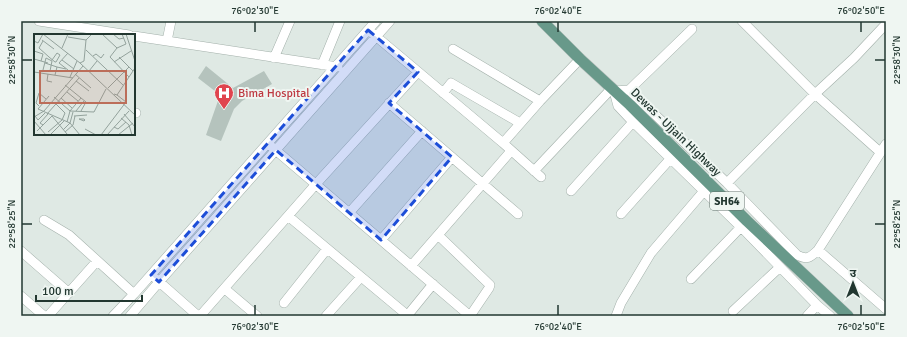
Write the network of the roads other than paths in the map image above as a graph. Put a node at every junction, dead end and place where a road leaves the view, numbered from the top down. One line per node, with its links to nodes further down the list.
1 (39, 21): 12 (street)
2 (171, 21): 16 (street)
3 (290, 21): 18 (street)
4 (340, 21): 20 (street)
5 (376, 21): 11 (street)
6 (390, 21): 15 (street)
7 (542, 21): 19 (main road, Dewas - Ujjain Highway / SH64)
8 (742, 21): 27 (street)
9 (886, 24): 27 (street)
10 (692, 29): 25 (street)
11 (368, 30): 15 (street); 21 (street)
12 (86, 32): 13 (street)
13 (115, 34)
14 (135, 36): 16 (street)
15 (376, 37): 22 (street); 23 (street)
16 (167, 41): 18 (street)
17 (453, 49): 28 (street)
18 (274, 58): 20 (street)
19 (580, 59): 24 (main road, Dewas - Ujjain Highway / SH64); 28 (street)
20 (322, 65): 21 (street)
21 (335, 67): 22 (street); 33 (street)
22 (348, 68): 36 (street)
23 (418, 72): 26 (street); 29 (street)
24 (613, 89): 25 (street); 30 (street); 41 (street); 87 (main road, Dewas - Ujjain Highway / SH64)
25 (629, 90): 43 (street)
26 (443, 93): 31 (street); 34 (street)
27 (816, 94): 38 (street); 43 (street)
28 (540, 101): 31 (street)
29 (389, 103): 32 (street); 44 (street)
30 (633, 122): 40 (street); 46 (street)
31 (520, 123): 34 (street)
32 (422, 131): 39 (street); 48 (street)
33 (268, 143): 36 (street); 62 (street)
34 (503, 143): 37 (street)
35 (886, 144): 38 (street)
36 (276, 150): 44 (street); 65 (street)
37 (511, 151): 41 (street); 45 (street)
38 (880, 152): 57 (street)
39 (452, 157): 45 (street); 55 (street)
40 (671, 158): 47 (street); 50 (street)
41 (534, 171): 42 (street)
42 (541, 177)
43 (727, 183): 57 (street)
44 (316, 184): 48 (street); 51 (street)
45 (483, 184): 49 (street); 54 (street)
46 (571, 191)
47 (704, 191): 53 (street); 84 (street)
48 (350, 213): 55 (street)
49 (518, 214)
50 (621, 214)
51 (288, 216): 56 (street); 67 (street)
52 (44, 220): 59 (street)
53 (741, 227): 61 (street); 64 (street)
54 (438, 235): 60 (street); 76 (street)
55 (381, 240): 60 (street)
56 (327, 249): 63 (street); 71 (street)
57 (818, 250): 73 (street)
58 (21, 251): 68 (street)
59 (97, 262): 68 (street); 69 (street)
60 (411, 266): 66 (street)
61 (780, 267): 72 (street); 74 (street)
62 (151, 275): 65 (street); 69 (street)
63 (361, 277): 75 (street); 83 (street)
64 (690, 279)
65 (160, 282): 80 (street); 81 (street)
66 (433, 284): 76 (street); 83 (street)
67 (224, 289): 81 (street); 82 (street)
68 (69, 293): 78 (street)
69 (134, 294): 79 (street)
70 (21, 296): 77 (street)
71 (284, 303)
72 (817, 305): 85 (street); 86 (street)
73 (886, 309)
74 (733, 311)
75 (331, 314)
76 (468, 315)
77 (44, 316)
78 (48, 316)
79 (113, 316)
80 (130, 316)
81 (199, 316)
82 (257, 316)
83 (407, 316)
84 (616, 316)
85 (806, 316)
86 (830, 316)
87 (848, 316)

